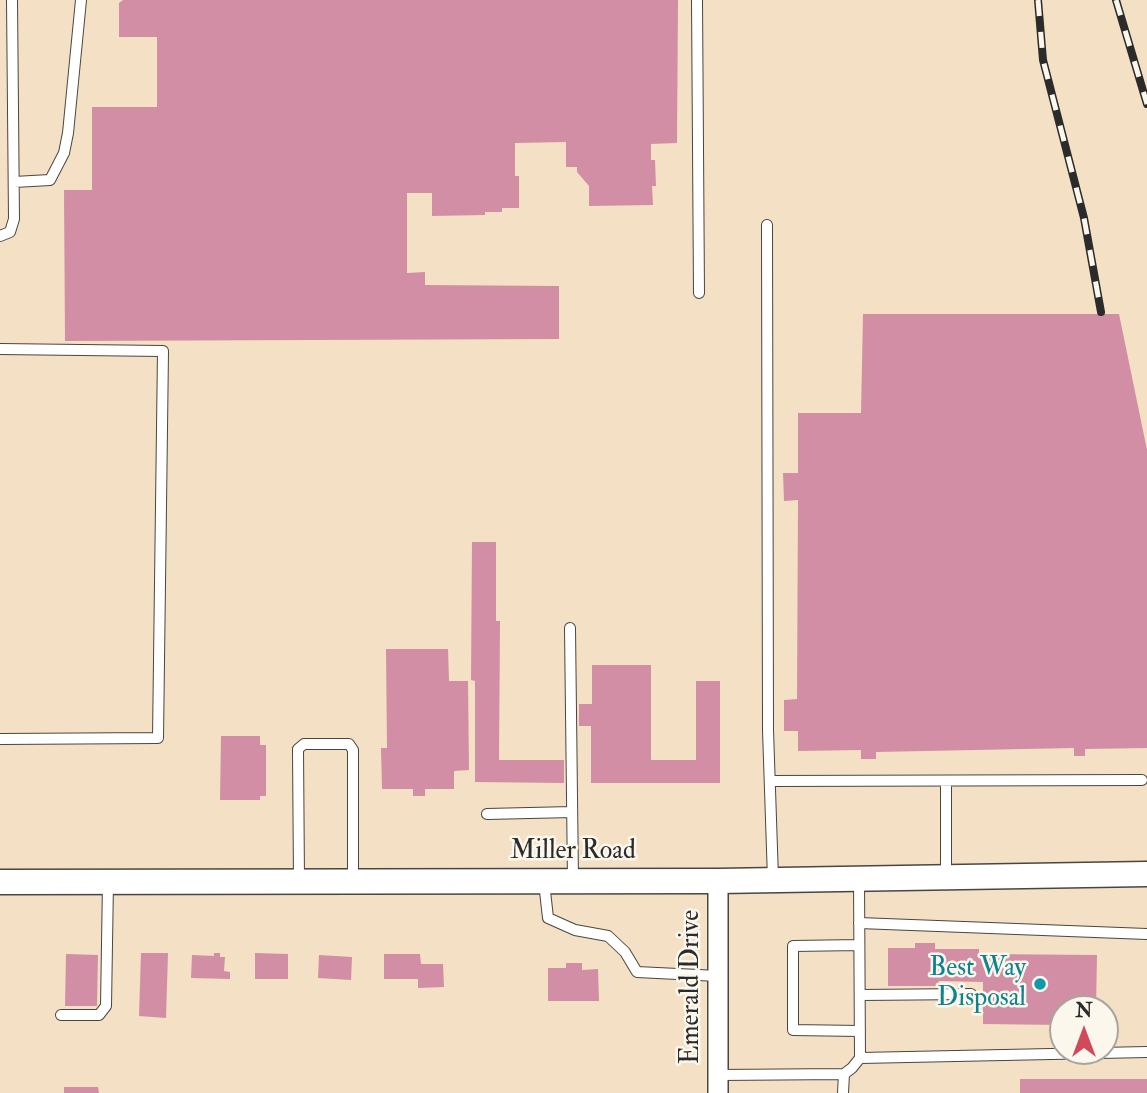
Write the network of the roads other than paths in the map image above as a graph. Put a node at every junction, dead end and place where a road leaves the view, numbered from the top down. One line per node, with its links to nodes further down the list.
1 (12, 0): 4 (lane)
2 (81, 0): 4 (lane)
3 (697, 0): 7 (lane)
4 (14, 182): 6 (lane)
5 (767, 225): 12 (lane)
6 (0, 236)
7 (699, 293)
8 (0, 349): 10 (lane)
9 (570, 628): 14 (lane)
10 (0, 739)
11 (1142, 780): 13 (lane)
12 (770, 781): 13 (lane); 19 (lane)
13 (946, 781): 17 (lane)
14 (572, 813): 15 (lane); 21 (lane)
15 (487, 814)
16 (1147, 874): 17 (street, Miller Road)
17 (946, 877): 18 (street, Miller Road)
18 (859, 878): 19 (street, Miller Road); 27 (lane)
19 (773, 880): 22 (street, Miller Road)
20 (544, 881): 21 (street, Miller Road); 26 (street, Miller Road); 30 (lane)
21 (572, 881): 22 (street, Miller Road)
22 (718, 881): 30 (street, Emerald Drive)
23 (0, 882): 24 (street, Miller Road)
24 (107, 882): 25 (street, Miller Road); 33 (lane)
25 (299, 882): 26 (street, Miller Road); 26 (lane)
26 (354, 882)
27 (859, 923): 28 (lane); 29 (lane)
28 (1147, 934)
29 (859, 945): 32 (lane); 34 (lane)
30 (718, 976): 38 (street, Emerald Drive)
31 (971, 994): 32 (lane)
32 (860, 995): 34 (lane)
33 (61, 1015)
34 (860, 1031): 36 (lane)
35 (1147, 1052): 36 (lane)
36 (860, 1058): 37 (lane)
37 (844, 1074): 38 (lane); 39 (lane)
38 (718, 1084)
39 (843, 1093)

